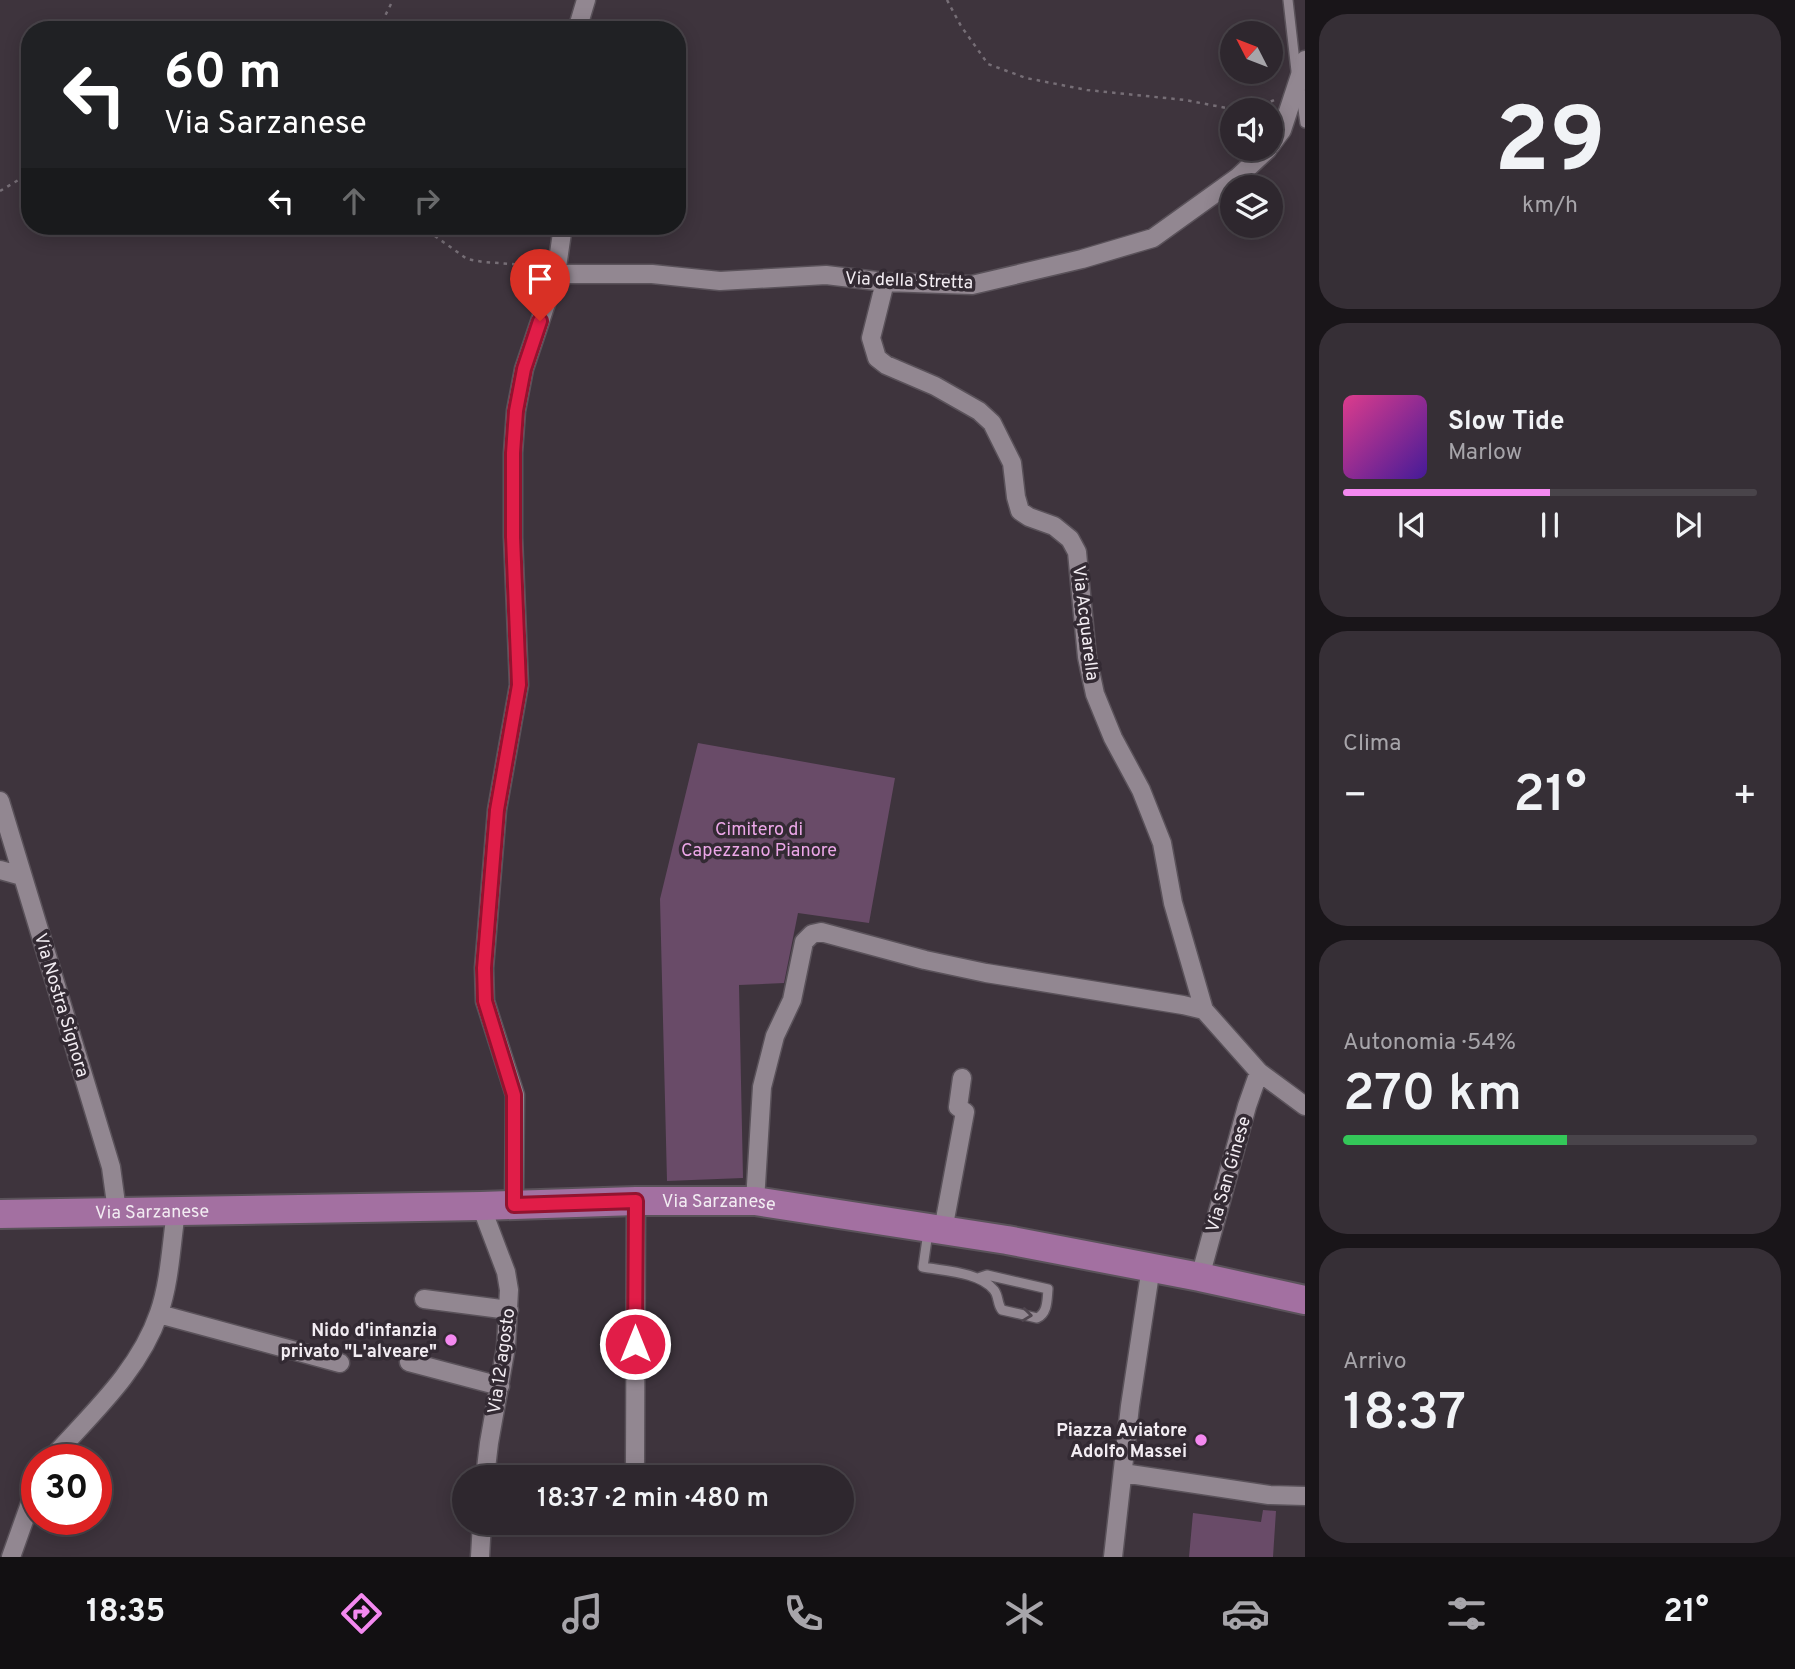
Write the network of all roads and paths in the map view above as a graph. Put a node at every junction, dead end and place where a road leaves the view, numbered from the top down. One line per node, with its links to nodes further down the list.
1 (393, 0): 5 (path)
2 (586, 0): 6 (street)
3 (947, 0): 8 (path)
4 (1288, 0): 8 (lane)
5 (382, 21)
6 (580, 21)
7 (1305, 60): 8 (street, Via della Stretta)
8 (1297, 79): 9 (lane); 10 (street, Via della Stretta)
9 (1305, 123)
10 (1283, 127)
11 (1255, 161): 17 (street, Via della Stretta)
12 (21, 178): 13 (path)
13 (0, 191)
14 (435, 235): 16 (path)
15 (562, 235): 16 (street)
16 (556, 274): 17 (street, Via della Stretta); 27 (street)
17 (885, 282): 21 (street, Via Acquarella)
18 (0, 801): 20 (street, Via Nostra Signora)
19 (0, 870): 20 (street)
20 (22, 876): 29 (street, Via Nostra Signora)
21 (1204, 1010): 22 (street, Via Acquarella); 26 (street)
22 (1259, 1072): 24 (street, Via Acquarella); 34 (street, Via San Ginese)
23 (962, 1078): 32 (street)
24 (1305, 1106)
25 (636, 1201): 26 (main road, Via Sarzanese); 27 (main road, Via Sarzanese); 46 (street)
26 (755, 1201): 32 (main road, Via Sarzanese)
27 (514, 1205): 28 (main road, Via Sarzanese)
28 (481, 1206): 30 (main road, Via Sarzanese); 40 (street, Via 12 agosto)
29 (117, 1210): 30 (main road, Via Sarzanese); 31 (main road, Via Sarzanese)
30 (176, 1212): 41 (street)
31 (0, 1214)
32 (936, 1229): 33 (main road, Via Sarzanese); 35 (lane)
33 (1151, 1268): 34 (main road, Via Sarzanese); 48 (street)
34 (1199, 1277): 38 (main road, Via Sarzanese)
35 (978, 1278): 36 (lane); 37 (lane)
36 (1008, 1281): 37 (lane); 37 (lane, one-way to 36)
37 (997, 1296)
38 (1305, 1300)
39 (429, 1305): 40 (street)
40 (509, 1310): 44 (street, Via 12 agosto)
41 (159, 1314): 43 (street); 45 (street)
42 (409, 1362): 44 (street)
43 (340, 1363)
44 (500, 1386): 47 (street, Via 12 agosto)
45 (64, 1444)
46 (635, 1462)
47 (486, 1465)
48 (1123, 1473): 49 (street); 54 (street)
49 (1305, 1496)
50 (21, 1529): 52 (street)
51 (481, 1535): 53 (street)
52 (11, 1557)
53 (480, 1557)
54 (1113, 1557)

